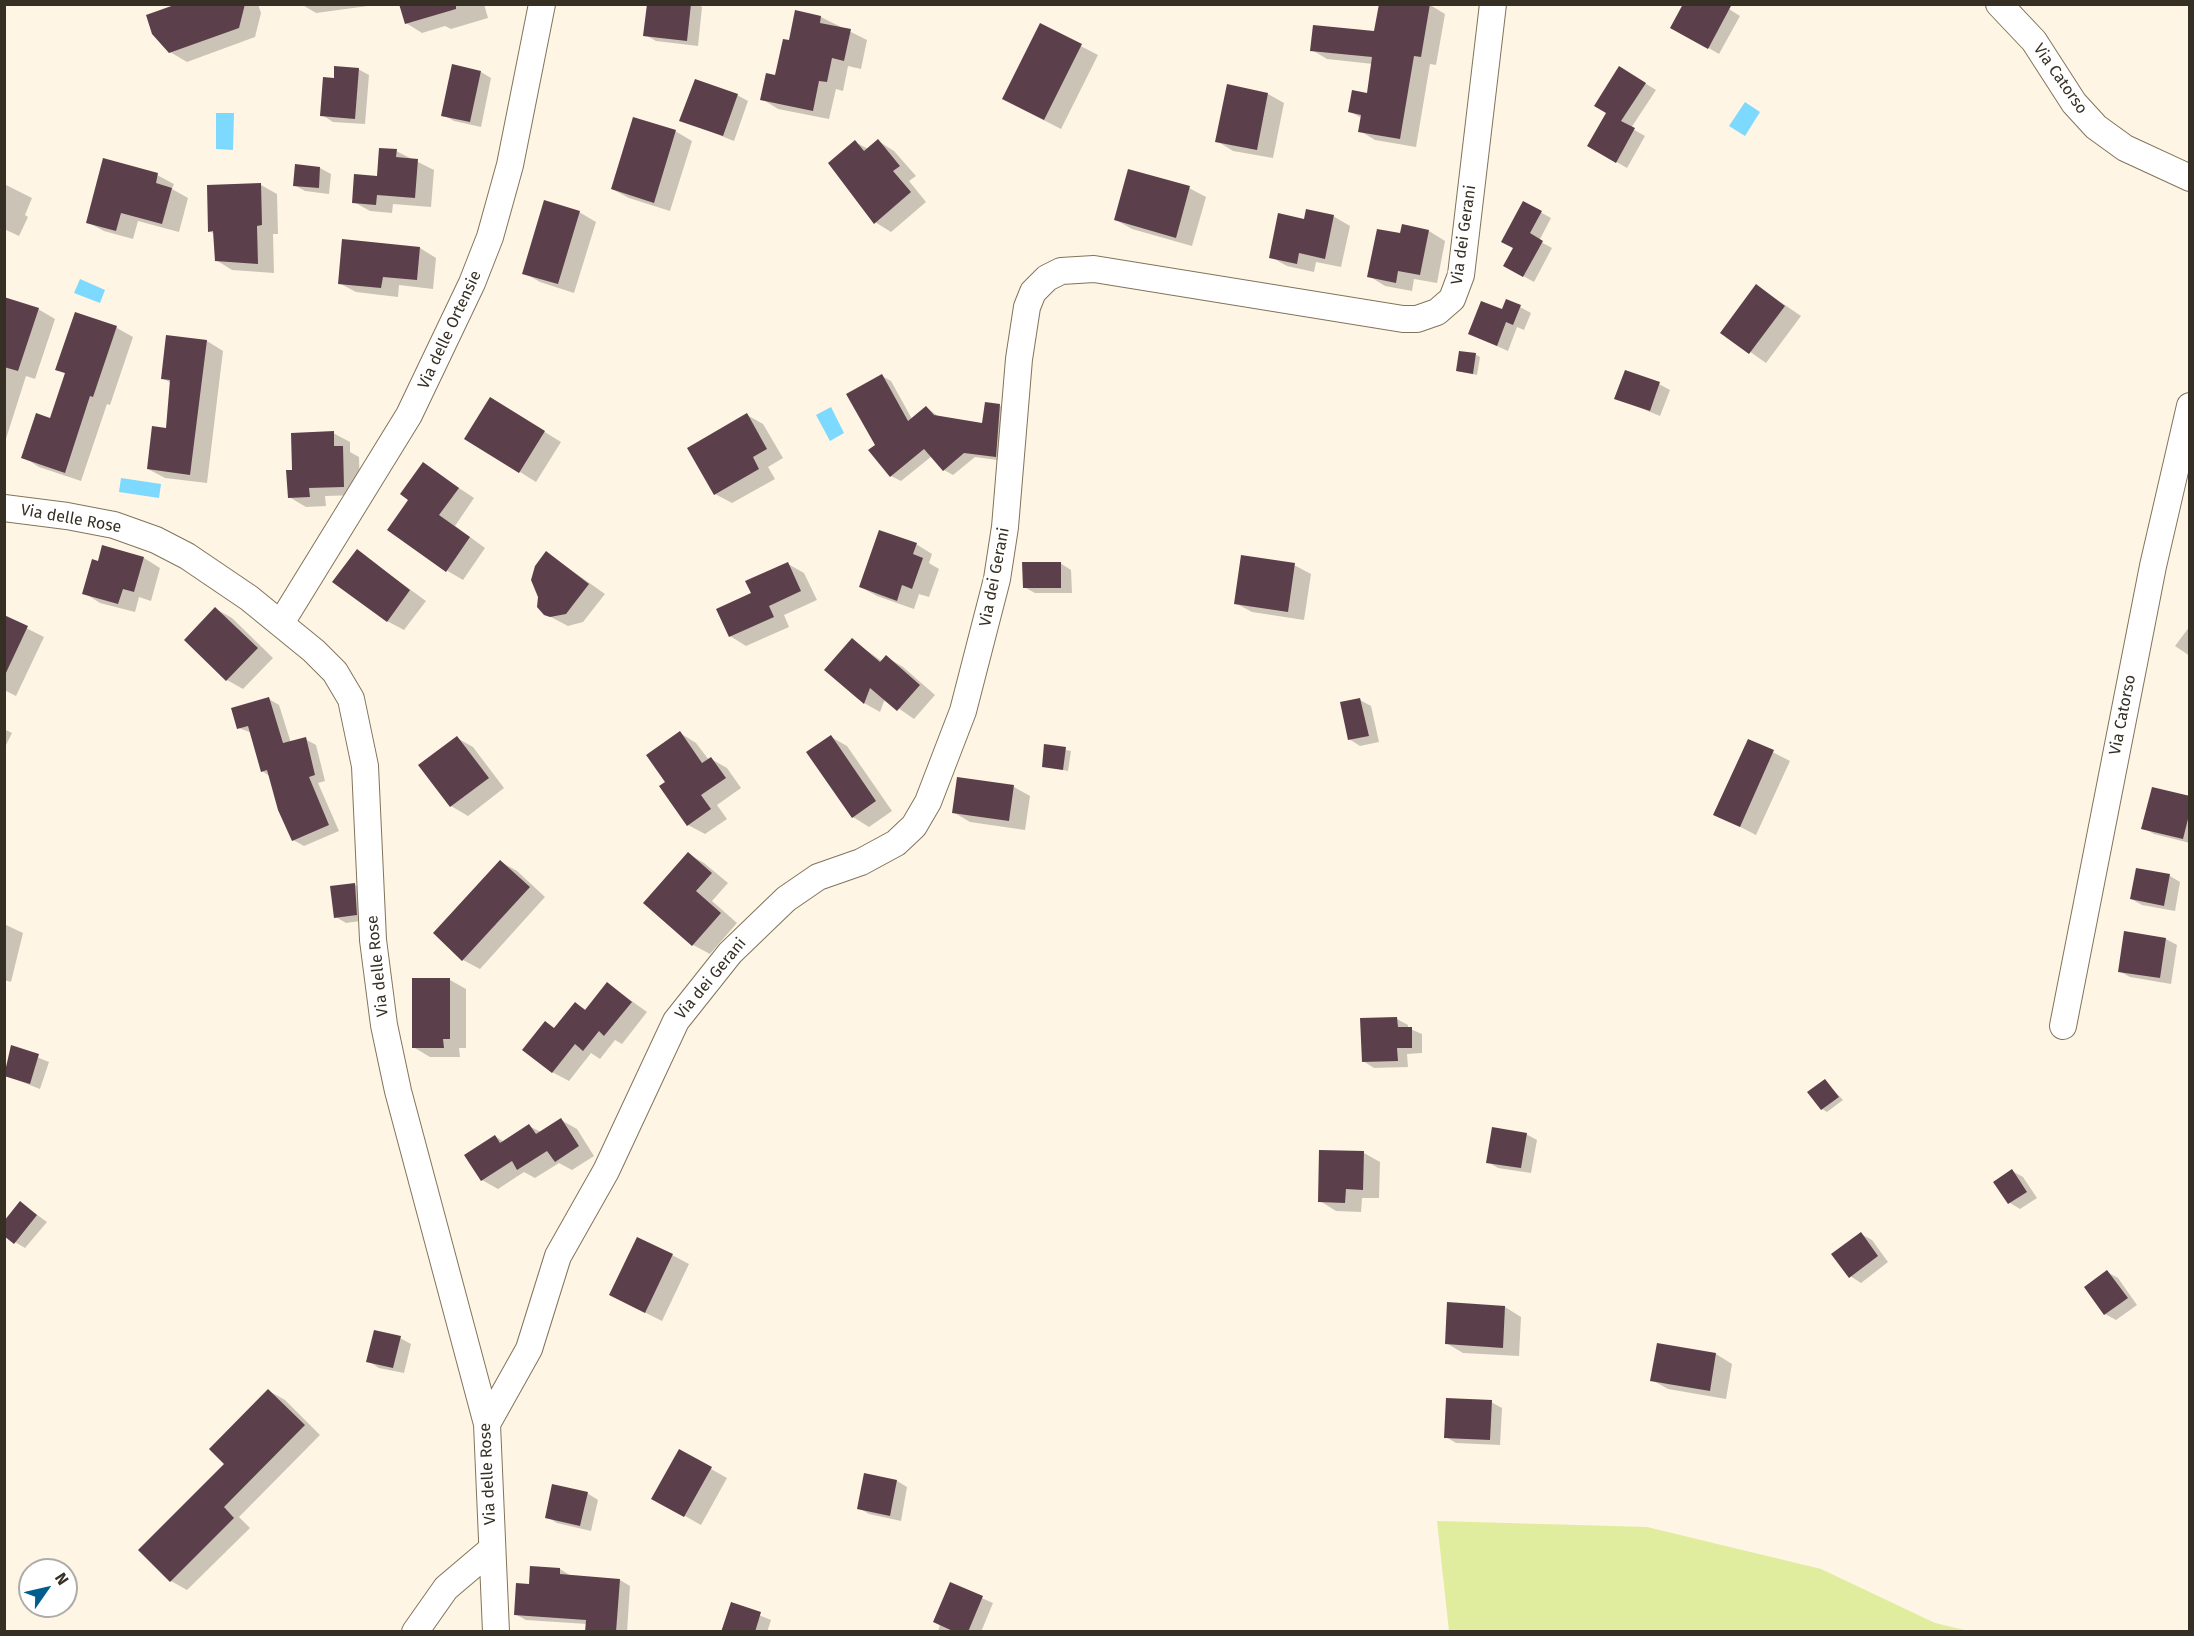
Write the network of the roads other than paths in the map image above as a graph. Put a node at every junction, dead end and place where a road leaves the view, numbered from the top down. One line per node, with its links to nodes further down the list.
1 (542, 4): 7 (street, Via delle Ortensie)
2 (1493, 4): 9 (street, Via dei Gerani)
3 (1999, 4): 4 (street, Via Catorso)
4 (2190, 178)
5 (2190, 406): 8 (street, Via Catorso)
6 (4, 508): 7 (street, Via delle Rose)
7 (280, 623): 9 (street, Via delle Rose)
8 (2063, 1026)
9 (487, 1424): 10 (street, Via delle Rose)
10 (492, 1549): 11 (street); 12 (street, Via delle Rose)
11 (415, 1632)
12 (496, 1632)

